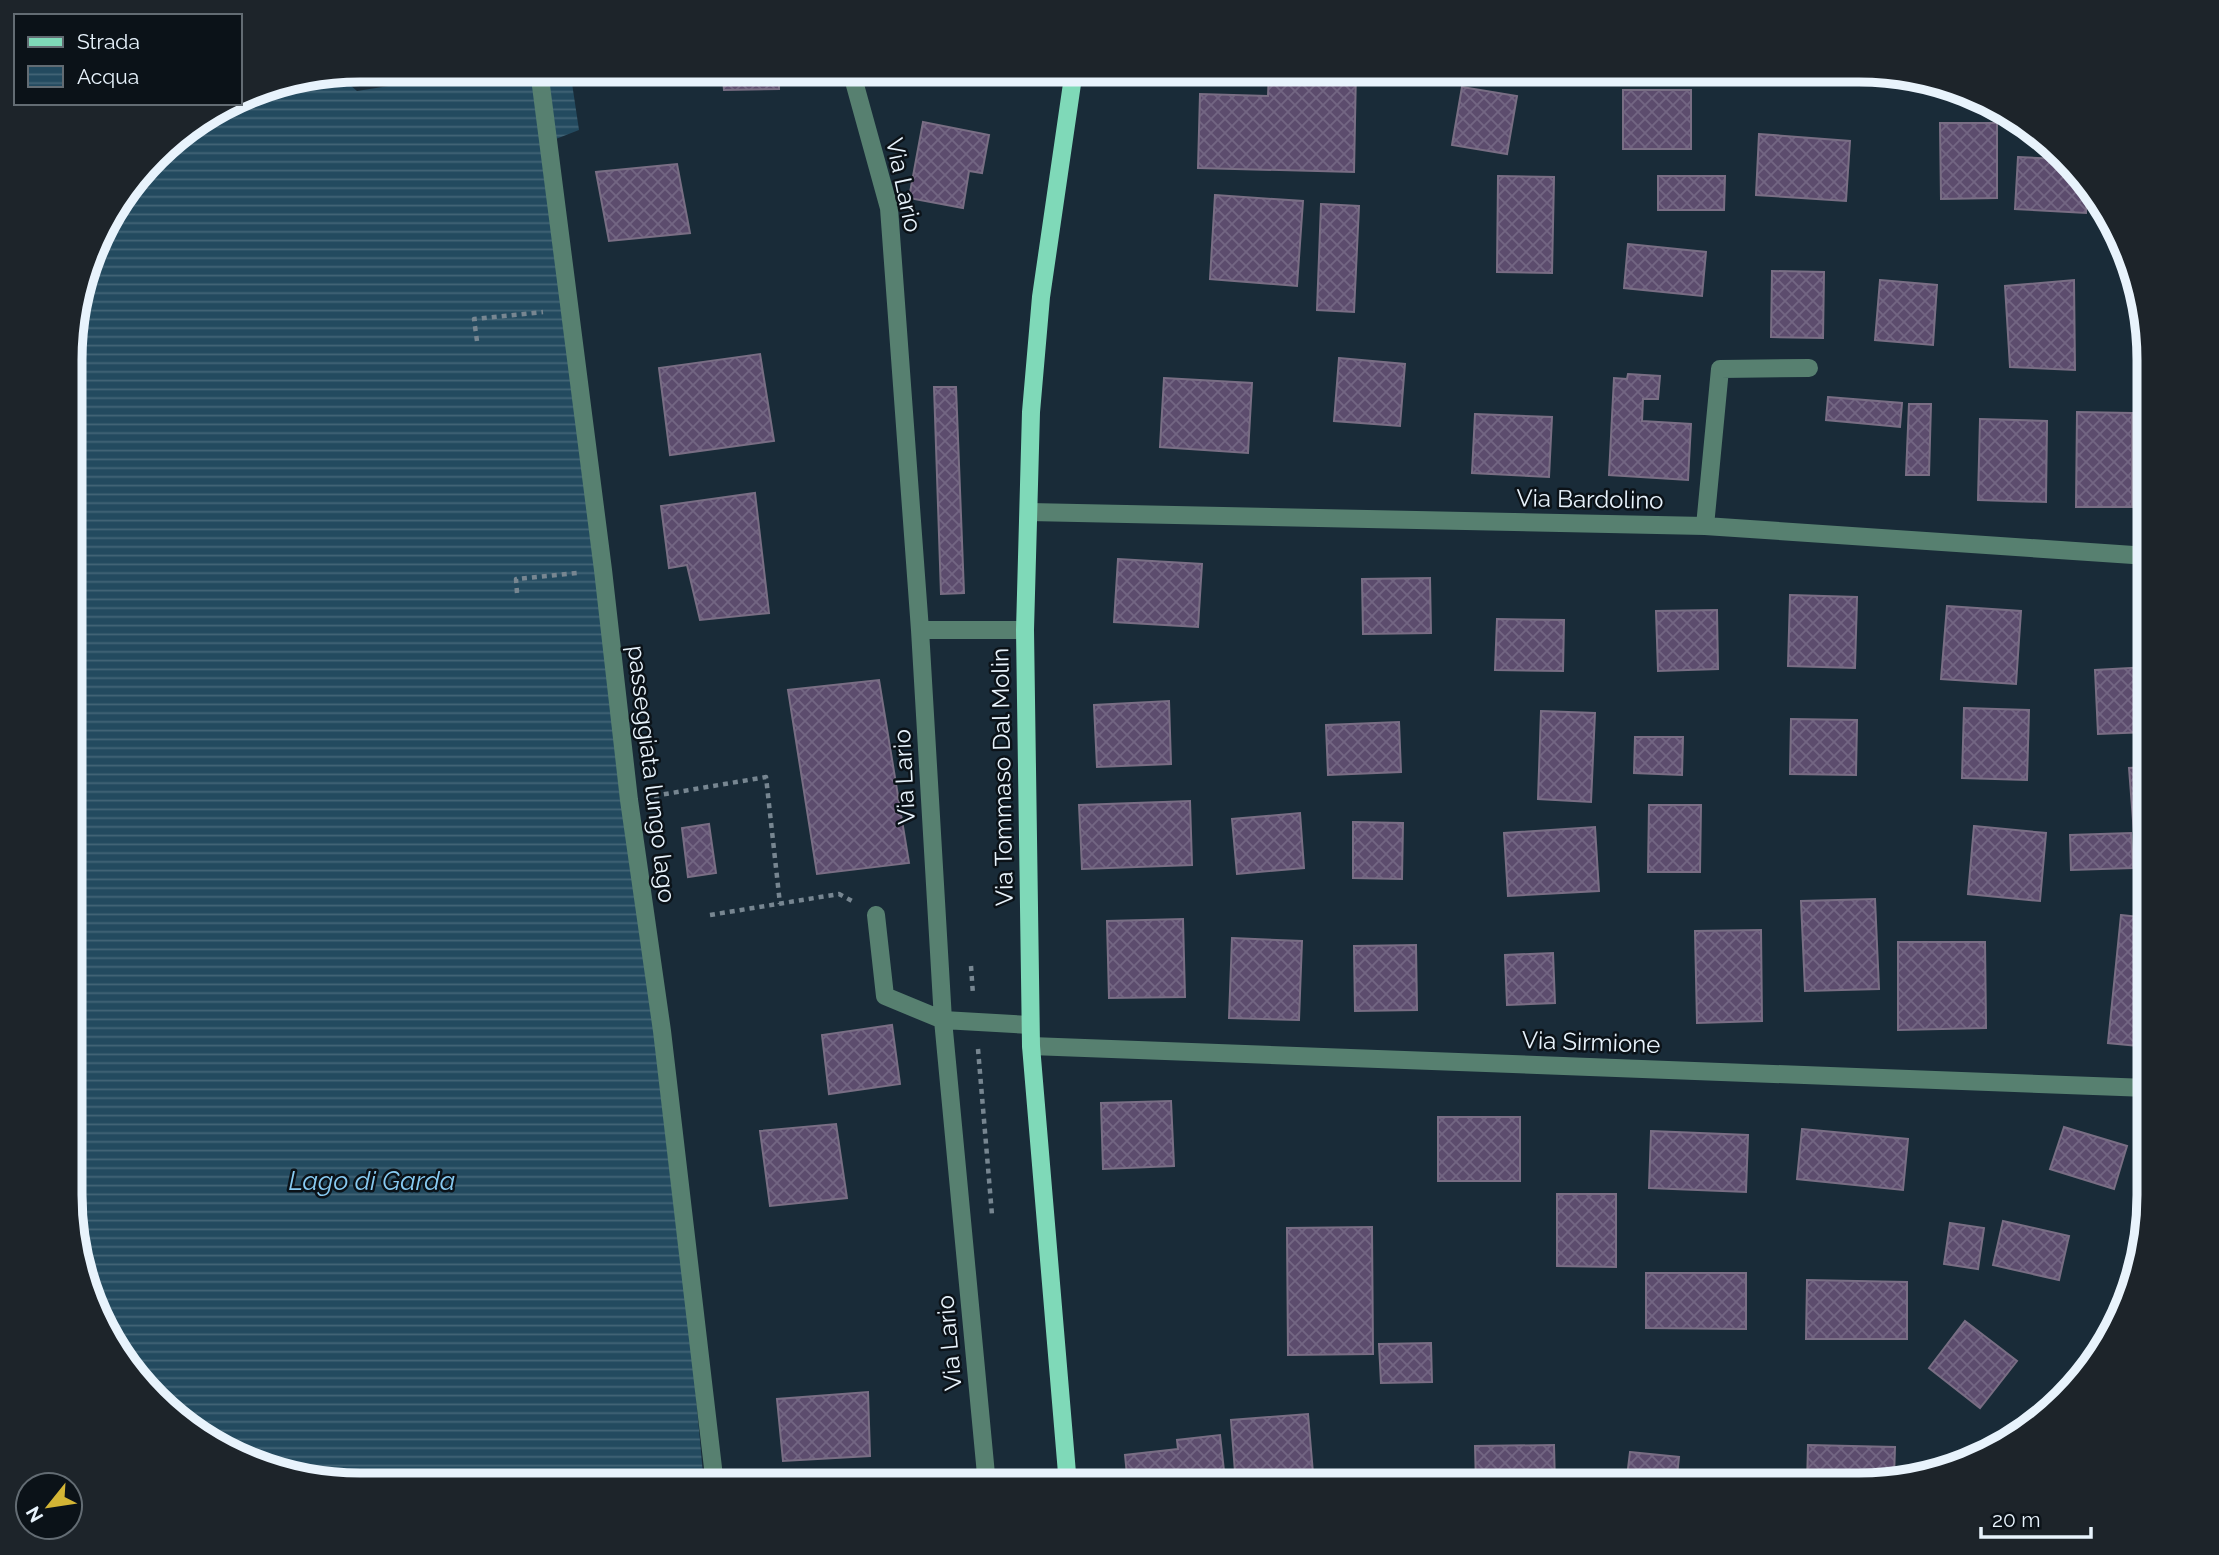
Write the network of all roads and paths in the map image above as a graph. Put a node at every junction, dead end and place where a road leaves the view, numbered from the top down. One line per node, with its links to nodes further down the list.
1 (541, 82): 10 (street, passeggiata lungo lago)
2 (855, 82): 12 (street, Via Lario)
3 (1072, 82): 7 (main road, Via Tommaso Dal Molin)
4 (553, 311): 5 (path)
5 (477, 341)
6 (1809, 368): 8 (street)
7 (1029, 512): 8 (street, Via Bardolino); 13 (main road, Via Tommaso Dal Molin)
8 (1705, 526): 9 (street, Via Bardolino)
9 (2137, 555)
10 (603, 570): 11 (path); 25 (street, passeggiata lungo lago)
11 (517, 593)
12 (920, 630): 13 (street); 19 (street, Via Lario)
13 (1025, 630): 21 (main road, Via Tommaso Dal Molin)
14 (686, 791): 15 (path)
15 (780, 904): 16 (path); 17 (path)
16 (710, 915)
17 (876, 915): 19 (street)
18 (970, 954): 20 (path)
19 (943, 1020): 20 (street); 26 (street, Via Lario)
20 (975, 1021): 21 (street); 24 (path)
21 (1030, 1025): 22 (main road, Via Tommaso Dal Molin)
22 (1031, 1046): 23 (street, Via Sirmione); 27 (main road, Via Tommaso Dal Molin)
23 (2137, 1088)
24 (993, 1226)
25 (714, 1473)
26 (986, 1473)
27 (1067, 1473)

